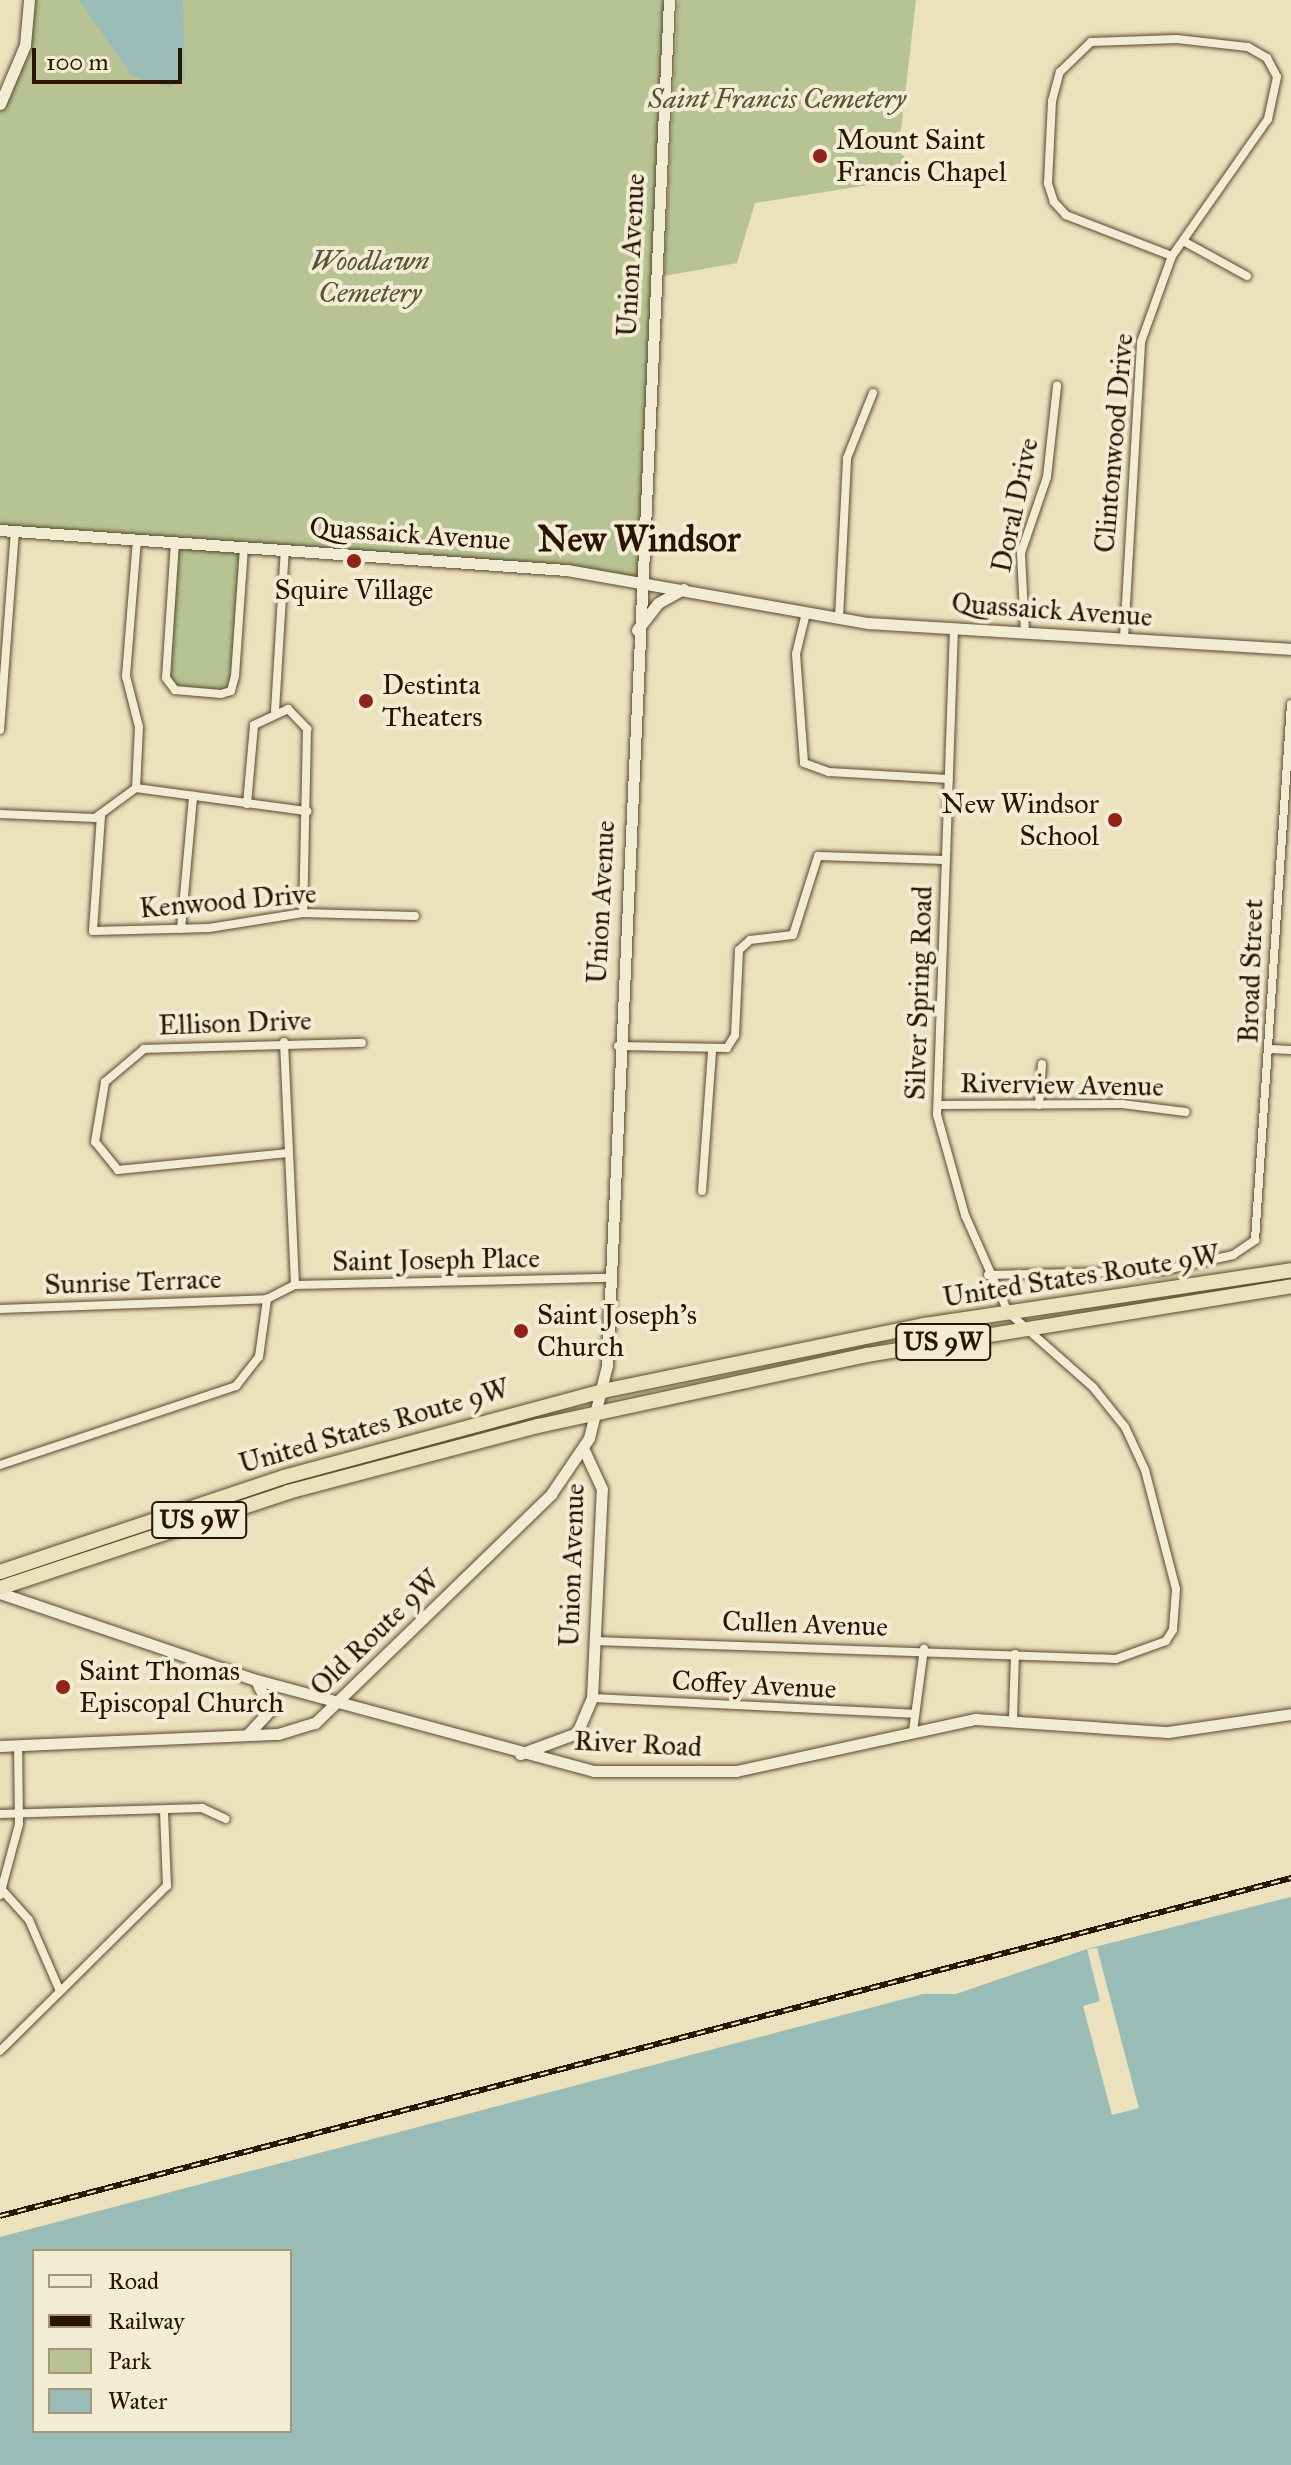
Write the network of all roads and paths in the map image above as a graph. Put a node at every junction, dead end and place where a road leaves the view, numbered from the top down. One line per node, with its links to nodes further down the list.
1 (29, 0): 3 (street)
2 (669, 0): 15 (street, Union Avenue)
3 (0, 104)
4 (1183, 241): 5 (street, Clintonwood Drive); 5 (street, Clintonwood Drive); 6 (street)
5 (1172, 256): 22 (street, Clintonwood Drive)
6 (1247, 276)
7 (1057, 386): 21 (street, Doral Drive)
8 (873, 393): 18 (street)
9 (0, 530): 10 (street, Quassaick Avenue)
10 (15, 531): 11 (street, Quassaick Avenue); 26 (street)
11 (137, 540): 12 (street, Quassaick Avenue); 28 (street)
12 (175, 542): 13 (street, Quassaick Avenue); 13 (street)
13 (244, 547): 14 (street, Quassaick Avenue)
14 (285, 549): 15 (street, Quassaick Avenue); 25 (street)
15 (639, 581): 16 (street, Quassaick Avenue); 20 (street, Union Avenue)
16 (683, 589): 17 (street, Quassaick Avenue); 20 (street)
17 (806, 613): 18 (street, Quassaick Avenue); 27 (street)
18 (839, 618): 19 (street, Quassaick Avenue)
19 (954, 628): 21 (street, Quassaick Avenue); 27 (street, Silver Spring Road)
20 (637, 631): 40 (street, Union Avenue)
21 (1025, 633): 22 (street, Quassaick Avenue)
22 (1124, 638): 23 (street, Quassaick Avenue)
23 (1291, 649)
24 (1291, 704): 41 (street, Broad Street)
25 (275, 711): 30 (street); 31 (street)
26 (0, 730)
27 (949, 779): 34 (street, Silver Spring Road)
28 (136, 788): 29 (street); 33 (street)
29 (193, 796): 30 (street); 37 (street)
30 (247, 804): 31 (street)
31 (307, 811): 35 (street)
32 (0, 814): 33 (street)
33 (101, 816): 37 (street, Kenwood Drive)
34 (945, 860): 42 (street); 45 (street, Silver Spring Road)
35 (303, 913): 36 (street, Kenwood Drive); 37 (street, Kenwood Drive)
36 (415, 916)
37 (181, 929)
38 (284, 1042): 39 (street, Ellison Drive); 48 (street); 48 (street, Ellison Drive)
39 (362, 1043)
40 (618, 1045): 42 (street); 52 (street, Union Avenue)
41 (1270, 1049): 43 (street); 51 (street, Broad Street)
42 (712, 1050): 49 (street)
43 (1291, 1050)
44 (1042, 1064): 46 (street)
45 (938, 1105): 46 (street, Riverview Avenue); 51 (street, Silver Spring Road)
46 (1039, 1105): 47 (street, Riverview Avenue)
47 (1185, 1112)
48 (288, 1153): 53 (street)
49 (702, 1191)
50 (1291, 1270): 57 (highway, United States Route 9W / US 9W)
51 (988, 1275): 57 (street, Silver Spring Road)
52 (610, 1278): 53 (street, Saint Joseph Place); 59 (street, Union Avenue)
53 (295, 1285): 55 (street, Saint Joseph Place)
54 (1291, 1286): 58 (highway, United States Route 9W / US 9W)
55 (267, 1299): 56 (street, Sunrise Terrace); 62 (street)
56 (0, 1309)
57 (1008, 1312): 58 (street, Silver Spring Road); 59 (highway, United States Route 9W / US 9W)
58 (1026, 1329): 60 (highway, United States Route 9W / US 9W); 68 (street, Silver Spring Road)
59 (603, 1391): 60 (street, Union Avenue); 63 (highway, United States Route 9W / US 9W)
60 (598, 1412): 61 (street, Union Avenue); 63 (highway, United States Route 9W / US 9W)
61 (584, 1450): 66 (street, Union Avenue); 71 (street, Old Route 9W)
62 (0, 1465)
63 (223, 1504): 64 (highway, United States Route 9W / US 9W); 65 (highway, United States Route 9W / US 9W)
64 (0, 1572)
65 (0, 1590): 69 (street, River Road)
66 (594, 1641): 67 (street, Cullen Avenue); 70 (street, Union Avenue)
67 (924, 1649): 68 (street, Cullen Avenue); 72 (street)
68 (1015, 1654): 74 (street)
69 (253, 1679): 71 (street, River Road); 76 (street)
70 (592, 1698): 72 (street, Coffey Avenue); 79 (street, Union Avenue)
71 (342, 1703): 76 (street, Old Route 9W); 79 (street, River Road)
72 (915, 1714): 75 (street)
73 (1291, 1714): 74 (street, River Road)
74 (1013, 1720): 75 (street, River Road)
75 (913, 1731): 79 (street, River Road)
76 (247, 1734): 77 (street, Old Route 9W)
77 (18, 1745): 78 (street, Old Route 9W); 81 (street)
78 (0, 1746)
79 (520, 1754)
80 (164, 1811): 81 (street); 83 (street); 85 (street)
81 (20, 1813): 82 (street); 84 (street)
82 (0, 1814)
83 (226, 1819)
84 (1, 1893): 85 (street)
85 (59, 1989): 86 (street)
86 (0, 2051)

